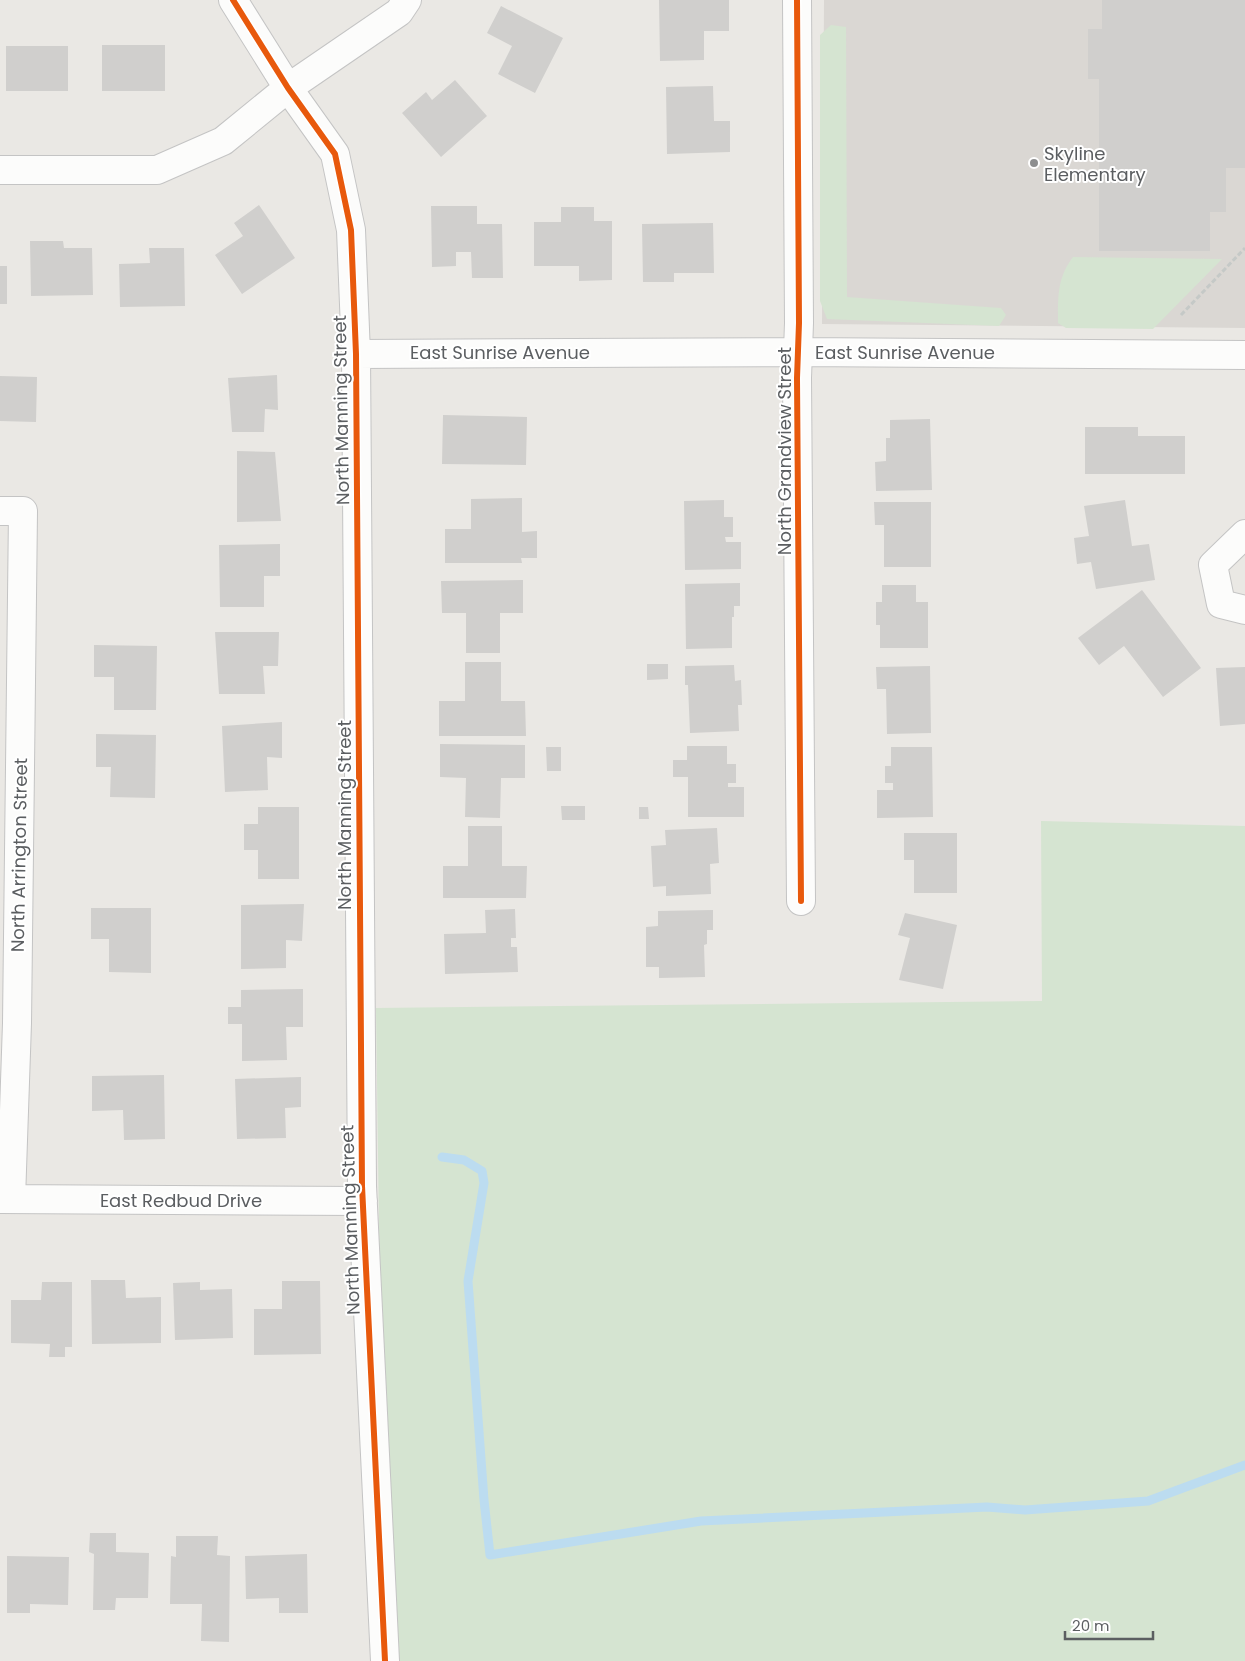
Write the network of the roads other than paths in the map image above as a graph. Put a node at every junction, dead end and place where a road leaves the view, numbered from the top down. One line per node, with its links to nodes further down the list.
1 (233, 0): 4 (street, North Manning Street)
2 (407, 0): 4 (street)
3 (797, 0): 6 (street, North Grandview Street)
4 (288, 88): 5 (street); 7 (street, North Manning Street)
5 (0, 170)
6 (798, 352): 7 (street, East Sunrise Avenue); 8 (street, East Sunrise Avenue); 12 (street, North Grandview Street)
7 (356, 354): 14 (street, North Manning Street)
8 (1245, 354)
9 (12, 511): 13 (street, North Arrington Street)
10 (1245, 534): 11 (street)
11 (1245, 610)
12 (801, 901)
13 (6, 1199): 14 (street, East Redbud Drive)
14 (363, 1201): 15 (street, North Manning Street)
15 (385, 1661)

